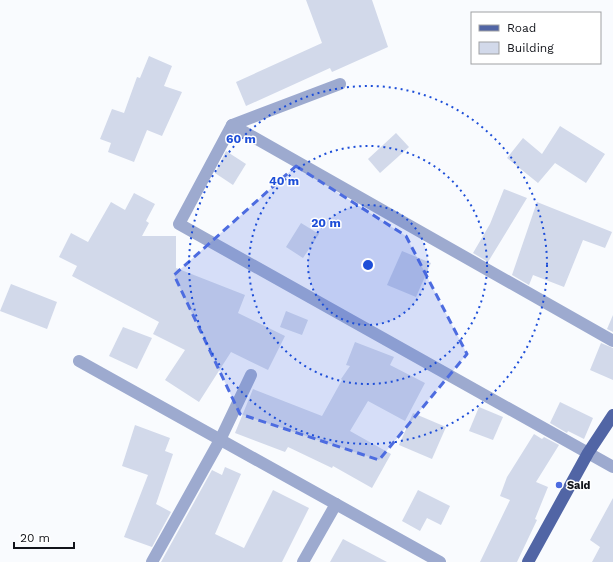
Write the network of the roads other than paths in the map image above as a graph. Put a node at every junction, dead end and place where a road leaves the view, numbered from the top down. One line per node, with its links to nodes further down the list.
1 (340, 84): 2 (street)
2 (232, 125): 3 (street); 8 (street)
3 (613, 341)
4 (79, 361): 7 (street)
5 (251, 375): 7 (street)
6 (613, 415): 8 (main road)
7 (220, 440): 10 (street); 11 (street)
8 (588, 453): 9 (street); 14 (main road)
9 (613, 467)
10 (336, 504): 12 (street); 13 (street)
11 (152, 562)
12 (303, 562)
13 (440, 562)
14 (528, 562)

